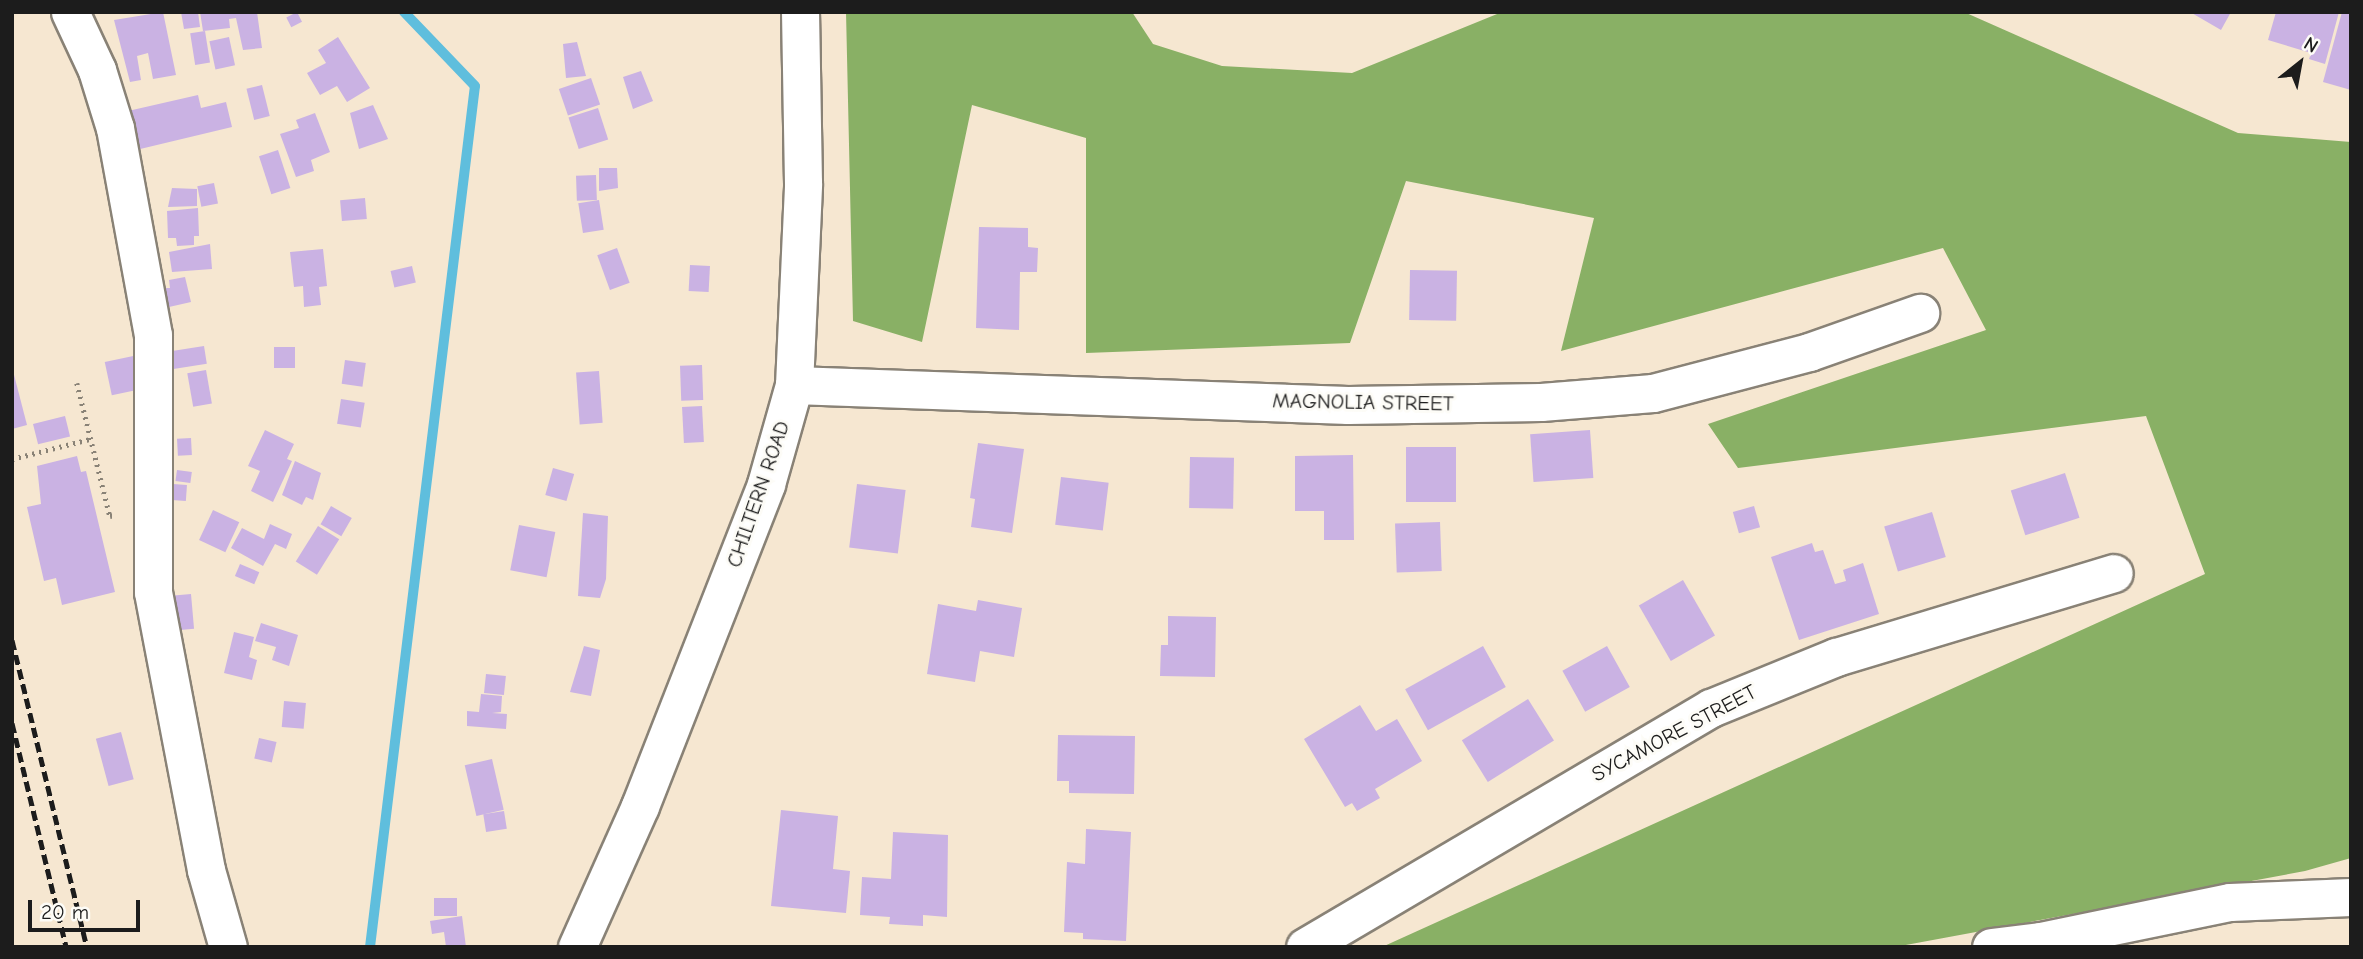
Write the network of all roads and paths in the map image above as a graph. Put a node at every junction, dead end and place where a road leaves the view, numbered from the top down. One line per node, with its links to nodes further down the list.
1 (70, 12): 11 (street)
2 (800, 12): 5 (street, CHILTERN ROAD)
3 (1920, 313): 5 (street, MAGNOLIA STREET)
4 (77, 383): 6 (path)
5 (794, 385): 12 (street, CHILTERN ROAD)
6 (90, 439): 7 (path); 8 (path)
7 (12, 459)
8 (110, 516)
9 (2114, 573): 13 (street, SYCAMORE STREET)
10 (2351, 897): 14 (street)
11 (228, 947)
12 (577, 947)
13 (1304, 947)
14 (1991, 947)

